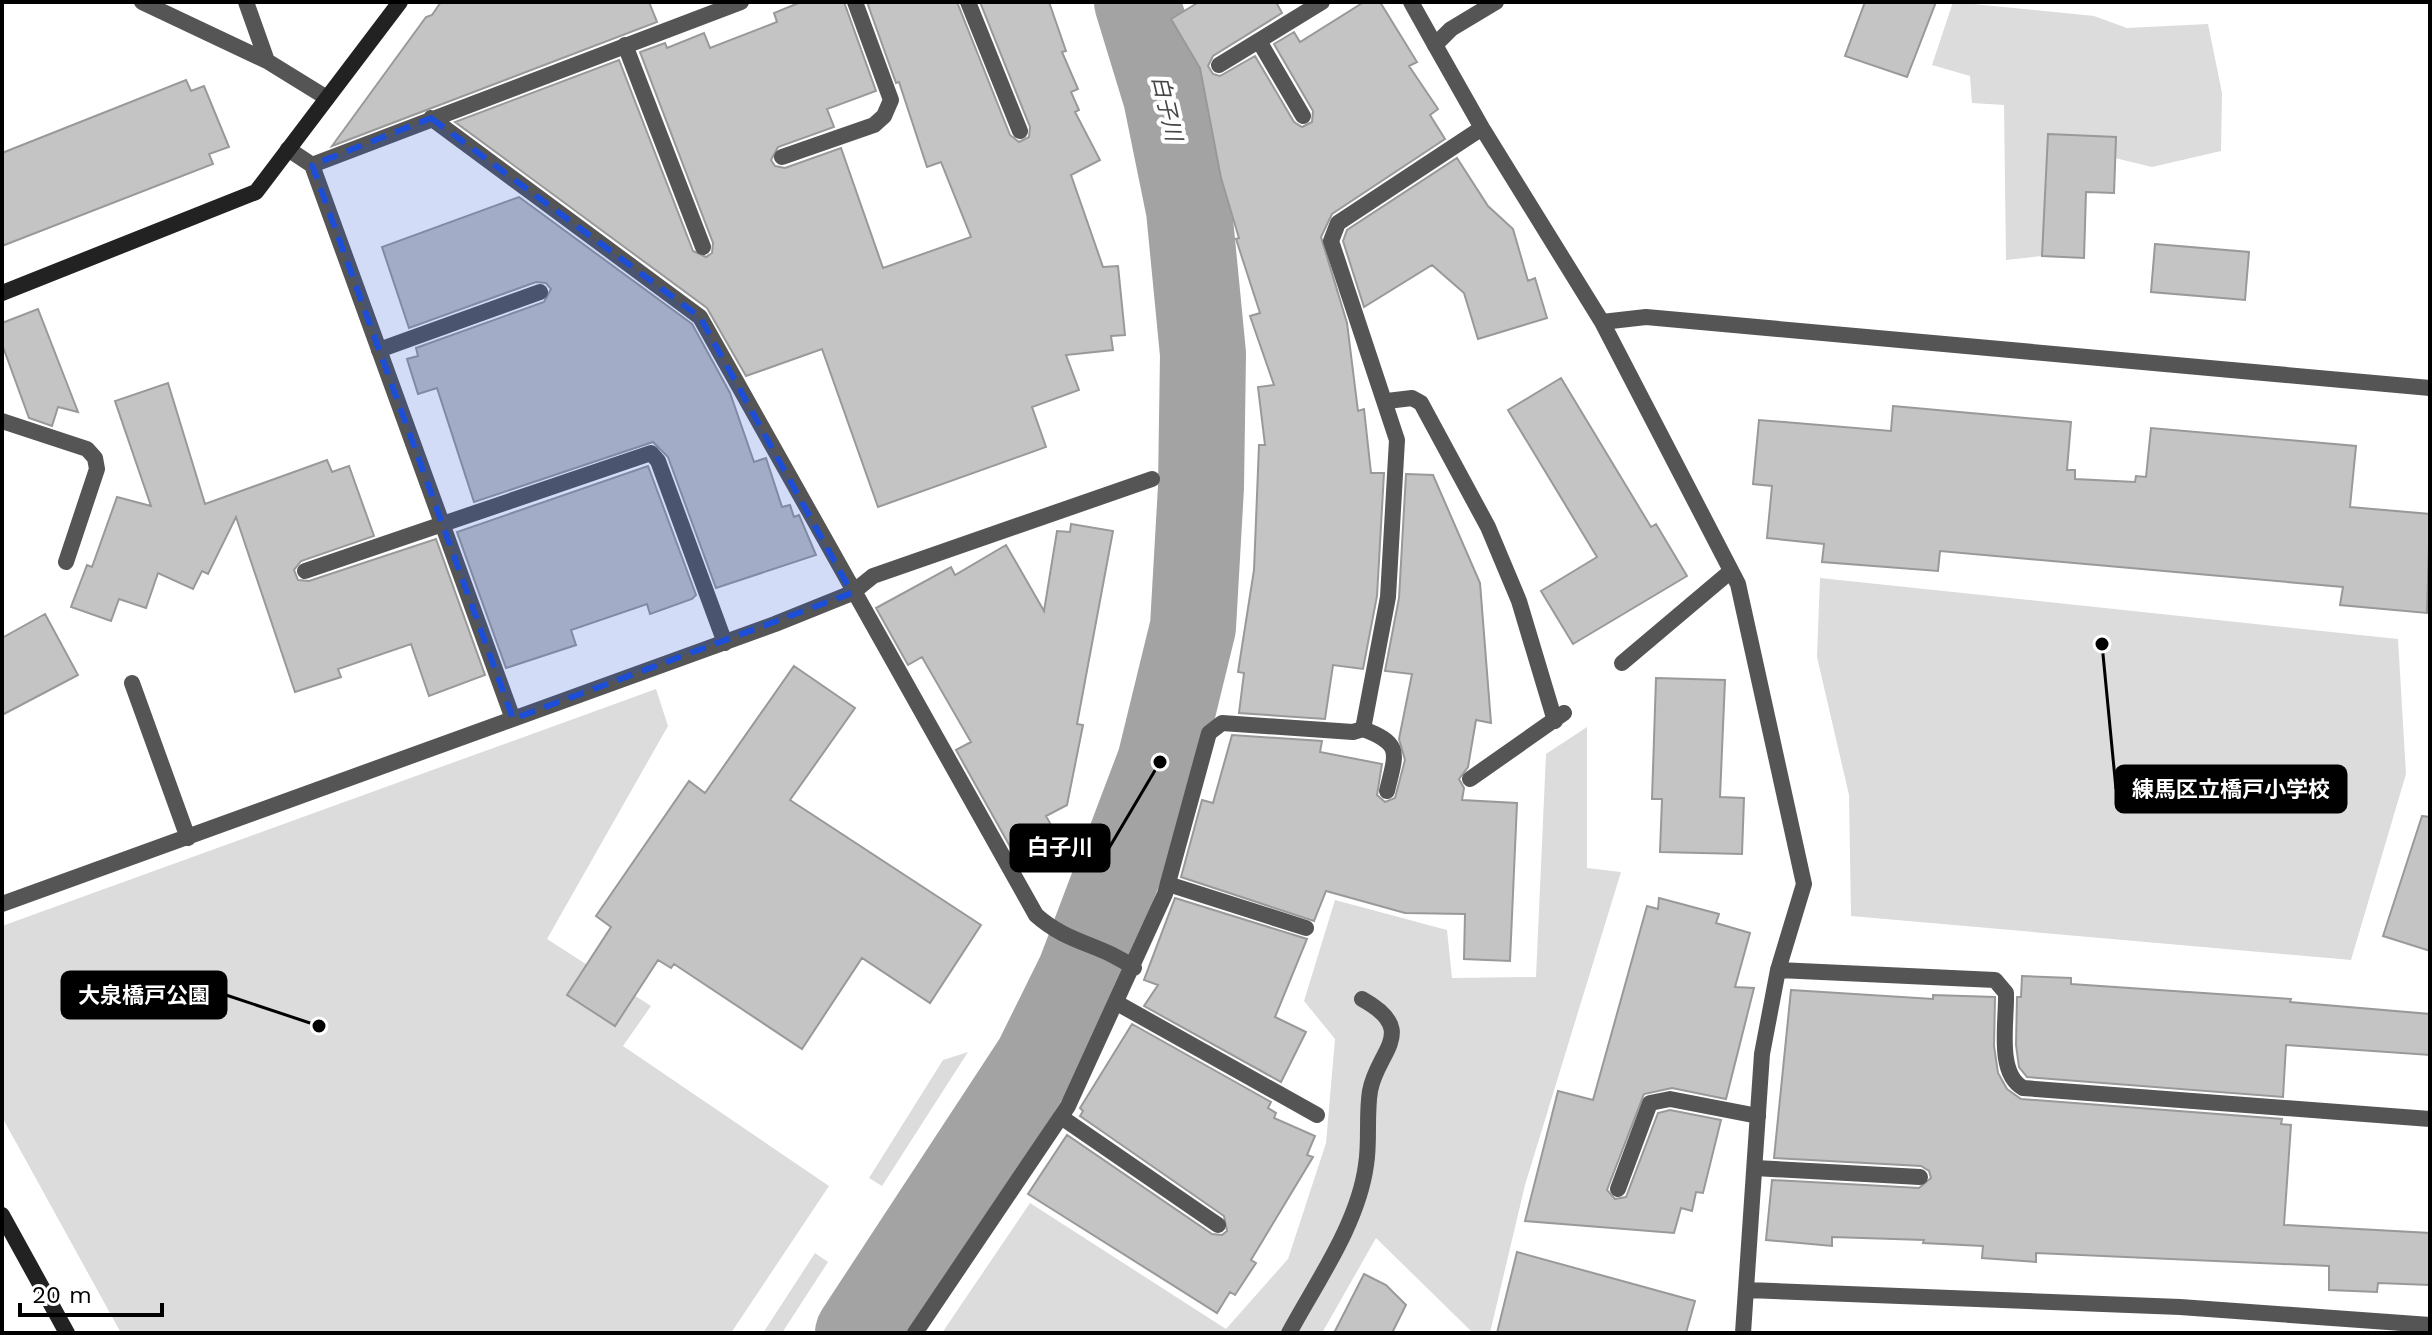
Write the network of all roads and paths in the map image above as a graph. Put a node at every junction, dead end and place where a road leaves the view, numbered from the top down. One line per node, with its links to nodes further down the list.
1 (142, 2): 14 (street)
2 (246, 2): 14 (street)
3 (400, 2): 16 (street)
4 (741, 2): 12 (street)
5 (855, 2): 22 (street)
6 (968, 2): 20 (street)
7 (1322, 2): 10 (street)
8 (1411, 2): 13 (street)
9 (1496, 2): 13 (street)
10 (1302, 7): 11 (street)
11 (1259, 41): 15 (street); 17 (street)
12 (625, 45): 18 (street); 24 (street)
13 (1435, 45): 19 (street)
14 (267, 61): 16 (street)
15 (1219, 65)
16 (327, 98): 21 (street)
17 (1303, 116)
18 (431, 118): 23 (street); 37 (street)
19 (1482, 128): 27 (street); 30 (street)
20 (1020, 131)
21 (288, 149): 23 (street); 26 (street)
22 (782, 157)
23 (312, 165): 28 (street)
24 (703, 247)
25 (540, 292): 28 (street)
26 (2, 293)
27 (1602, 322): 29 (street); 36 (street)
28 (379, 350): 33 (street)
29 (2430, 388)
30 (1387, 401): 42 (street); 43 (street)
31 (2, 421): 34 (street)
32 (1152, 479): 37 (street)
33 (440, 523): 35 (street); 38 (street); 41 (street)
34 (66, 562)
35 (305, 571)
36 (1731, 571): 39 (street); 50 (street)
37 (852, 593): 38 (street); 49 (street)
38 (725, 643): 41 (street)
39 (1622, 663)
40 (132, 683): 45 (street)
41 (513, 719): 45 (street)
42 (1363, 729): 44 (street); 46 (street)
43 (1470, 779)
44 (1387, 791)
45 (188, 838): 47 (street)
46 (1168, 884): 48 (street); 49 (street)
47 (2, 904)
48 (1306, 928)
49 (1128, 964): 52 (street)
50 (1778, 970): 54 (street); 56 (street)
51 (1362, 999): 66 (street)
52 (1117, 1003): 53 (street); 55 (street)
53 (1317, 1115)
54 (1758, 1116): 57 (street); 59 (street)
55 (1061, 1117): 61 (street); 65 (street)
56 (2430, 1119)
57 (1755, 1168): 58 (street); 62 (street)
58 (1920, 1177)
59 (1618, 1189)
60 (2, 1215): 64 (street)
61 (1218, 1225)
62 (1747, 1290): 63 (street); 67 (street)
63 (2430, 1325)
64 (67, 1333)
65 (915, 1333)
66 (1289, 1333)
67 (1743, 1333)

